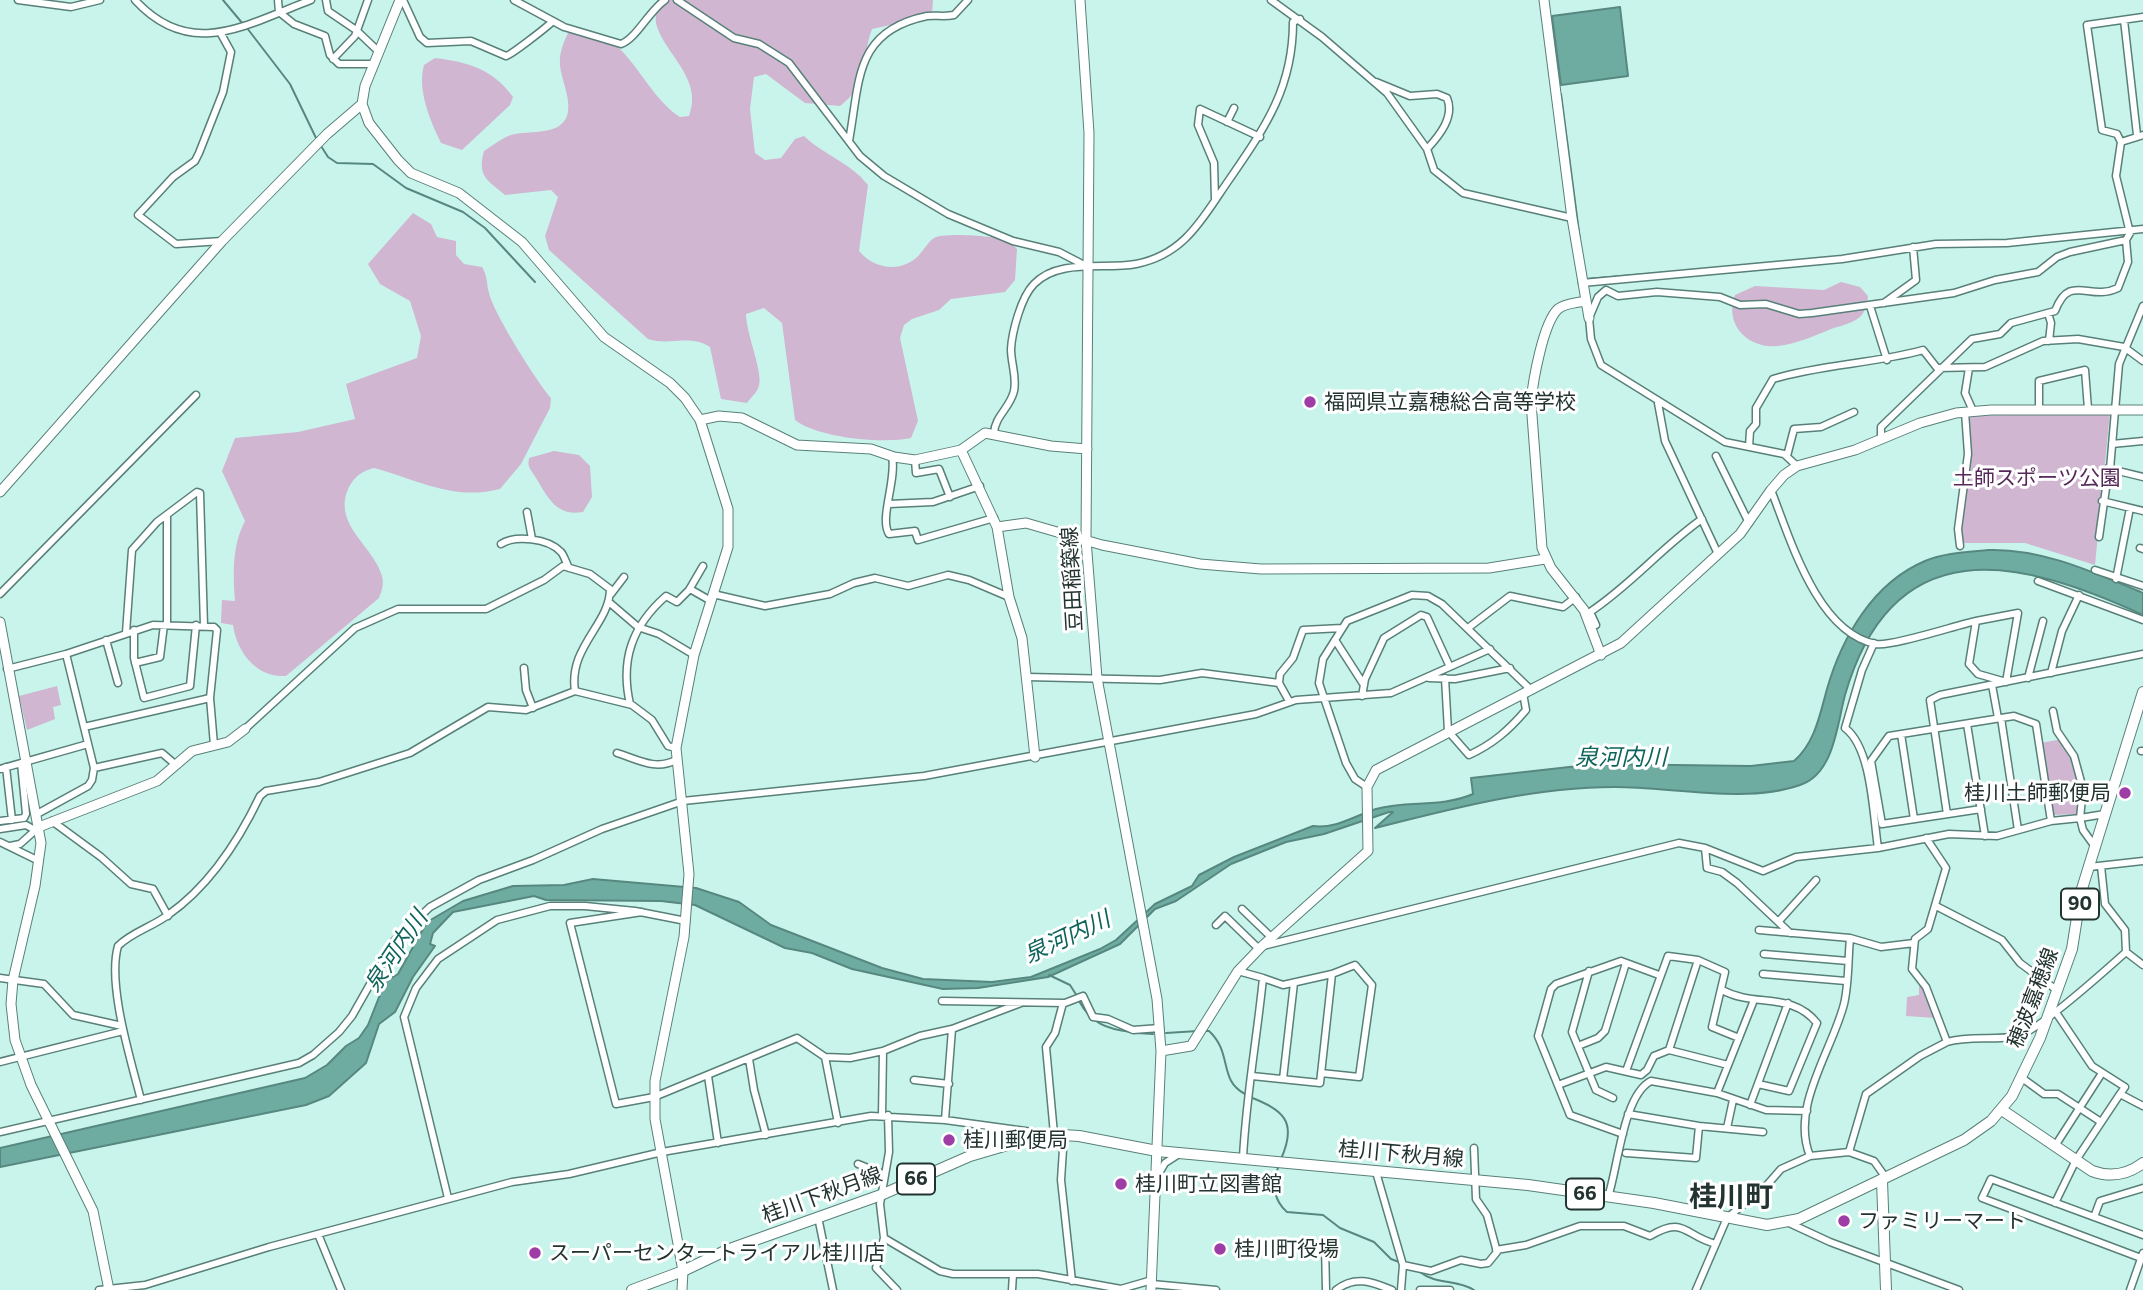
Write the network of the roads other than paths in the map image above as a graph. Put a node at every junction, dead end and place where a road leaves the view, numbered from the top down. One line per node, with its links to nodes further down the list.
1 (18, 0): 2 (street)
2 (100, 0)
3 (135, 0): 22 (street)
4 (278, 0): 16 (street)
5 (311, 0): 16 (street)
6 (326, 0): 21 (street)
7 (368, 0): 21 (street)
8 (402, 0): 20 (street); 23 (street)
9 (514, 0): 20 (street)
10 (665, 0): 20 (street)
11 (677, 0): 32 (street)
12 (968, 0): 32 (street)
13 (1080, 0): 42 (street, 豆田稲築線)
14 (1272, 0): 18 (street)
15 (1544, 0): 36 (street)
16 (279, 12): 22 (street); 24 (street)
17 (2143, 17): 19 (street)
18 (1300, 19): 26 (street); 31 (street)
19 (2124, 20): 30 (street); 33 (street)
20 (553, 21)
21 (357, 31): 23 (street); 24 (street)
22 (220, 32): 40 (street)
23 (378, 51): 25 (street)
24 (333, 59): 25 (street)
25 (372, 64): 27 (street)
26 (1374, 81): 34 (street); 34 (street)
27 (362, 104): 40 (street); 64 (street)
28 (1234, 108): 29 (street)
29 (1227, 122): 31 (street); 35 (street)
30 (2140, 135): 33 (street)
31 (1260, 137): 35 (street)
32 (849, 141): 42 (street)
33 (2121, 142): 38 (street)
34 (1427, 149): 36 (street)
35 (1215, 202): 42 (street)
36 (1572, 218): 43 (street)
37 (2143, 229): 38 (street)
38 (2130, 233): 39 (street); 41 (street)
39 (2126, 240): 45 (street); 48 (street)
40 (222, 241): 81 (street)
41 (1913, 247): 43 (street); 45 (street)
42 (1087, 267): 65 (street); 70 (street, 豆田稲築線)
43 (1582, 283): 44 (street)
44 (1585, 300): 49 (street); 98 (street)
45 (1883, 305): 46 (street)
46 (1870, 306): 49 (street); 52 (street)
47 (2143, 306): 51 (street)
48 (2048, 313): 50 (street); 55 (street)
49 (1589, 318): 57 (street)
50 (2049, 341): 51 (street); 54 (street)
51 (2124, 347): 53 (street); 60 (street)
52 (1886, 360): 55 (street); 69 (street)
53 (2143, 361)
54 (1969, 368): 55 (street); 63 (street)
55 (1943, 369): 66 (street)
56 (196, 395): 108 (street)
57 (1657, 401): 69 (street); 89 (street)
58 (2039, 409): 59 (street); 59 (street); 63 (street)
59 (2088, 409): 60 (street)
60 (2115, 409): 61 (street); 68 (street)
61 (2143, 410)
62 (1854, 411): 74 (street)
63 (1969, 411): 66 (street); 96 (street)
64 (700, 420): 72 (street); 112 (street)
65 (994, 433): 70 (street); 71 (street)
66 (1881, 439): 76 (street)
67 (2143, 441): 68 (street)
68 (2112, 444): 77 (street)
69 (1749, 447): 74 (street)
70 (1087, 449): 94 (street, 豆田稲築線)
71 (961, 450): 75 (street); 79 (street)
72 (891, 456): 75 (street); 84 (street)
73 (1716, 456): 91 (street)
74 (1787, 456): 76 (street)
75 (915, 460): 82 (street)
76 (1797, 466): 80 (street)
77 (2110, 467): 78 (street); 83 (street)
78 (2143, 477)
79 (980, 486): 82 (street); 90 (street)
80 (1771, 490): 91 (street); 128 (street)
81 (0, 492)
82 (950, 497): 84 (street)
83 (2102, 501): 85 (street); 92 (street)
84 (889, 504): 90 (street)
85 (2130, 508): 86 (street); 104 (street)
86 (2143, 511)
87 (527, 512): 93 (street)
88 (167, 516): 118 (street); 119 (street); 125 (street)
89 (1702, 519): 97 (street); 121 (street)
90 (996, 523): 94 (street); 110 (street)
91 (1749, 523): 97 (street)
92 (2099, 537)
93 (532, 539): 95 (street); 100 (street)
94 (1086, 540): 98 (street); 141 (street, 豆田稲築線)
95 (501, 544)
96 (1960, 545)
97 (1718, 554): 133 (street)
98 (1545, 559): 111 (street)
99 (703, 566): 107 (street)
100 (569, 568): 113 (street); 163 (street)
101 (2095, 570): 104 (street)
102 (2143, 576): 106 (street)
103 (624, 577): 113 (street)
104 (2116, 579): 106 (street)
105 (2038, 581): 109 (street)
106 (2142, 586)
107 (690, 589): 112 (street); 120 (street)
108 (0, 594)
109 (2079, 595): 114 (street); 139 (street)
110 (1009, 597): 112 (street); 140 (street)
111 (1576, 597): 121 (street); 123 (street)
112 (712, 598): 132 (street)
113 (610, 599): 120 (street); 150 (street)
114 (2143, 620)
115 (1976, 621): 128 (street); 145 (street); 145 (street)
116 (2043, 621): 144 (street)
117 (0, 622): 138 (street)
118 (165, 624): 119 (street); 124 (street); 134 (street)
119 (200, 626): 134 (street); 154 (street)
120 (638, 626): 132 (street); 157 (street)
121 (1591, 627): 133 (street)
122 (1342, 628): 123 (street); 127 (street); 147 (street)
123 (1468, 628): 129 (street)
124 (134, 630): 125 (street); 134 (street)
125 (126, 633): 126 (street)
126 (106, 640): 130 (street); 146 (street)
127 (1335, 640): 148 (street); 155 (street)
128 (1873, 643): 198 (street)
129 (1490, 649): 135 (street); 137 (street)
130 (66, 654): 138 (street); 162 (street)
131 (2143, 654): 139 (street)
132 (694, 655): 170 (street)
133 (1601, 655): 151 (street)
134 (135, 663)
135 (1449, 664): 142 (street); 148 (street)
136 (524, 668): 158 (street)
137 (1510, 668): 143 (street); 151 (street)
138 (7, 669): 174 (street)
139 (2051, 673): 144 (street)
140 (1027, 677): 141 (street); 172 (street)
141 (1097, 678): 147 (street); 167 (street, 豆田稲築線)
142 (1427, 678): 143 (street); 153 (street)
143 (1445, 678): 165 (street)
144 (2028, 678): 145 (street)
145 (2006, 682): 149 (street)
146 (118, 683)
147 (1279, 683): 156 (street)
148 (1364, 685): 153 (street)
149 (1992, 685): 160 (street); 164 (street)
150 (575, 691): 157 (street); 158 (street)
151 (1526, 691): 165 (street); 165 (street)
152 (2143, 692): 183 (main road, 穂波嘉穂線 / 90)
153 (1362, 696): 155 (street)
154 (210, 698): 162 (street); 169 (street)
155 (1324, 698): 156 (street); 178 (street)
156 (1289, 701): 167 (street)
157 (630, 704): 170 (street)
158 (533, 708): 208 (street)
159 (2053, 711): 184 (street)
160 (1999, 718): 161 (street); 189 (street); 192 (street)
161 (1967, 724): 164 (street); 180 (street)
162 (84, 727): 168 (street)
163 (245, 729): 169 (street)
164 (1934, 729): 166 (street); 182 (street)
165 (1448, 730): 178 (street)
166 (1900, 734): 185 (street); 185 (street)
167 (1109, 743): 172 (street); 243 (street, 豆田稲築線)
168 (88, 744): 174 (street); 177 (street)
169 (214, 745): 175 (street)
170 (676, 748): 173 (street)
171 (617, 753): 173 (street)
172 (1035, 757): 179 (street)
173 (676, 760): 179 (street)
174 (23, 762): 176 (street); 181 (street); 186 (street)
175 (176, 765): 177 (street); 188 (street)
176 (3, 768): 186 (street)
177 (93, 768): 181 (street)
178 (1367, 787): 214 (street)
179 (683, 801): 209 (street); 272 (street)
180 (1980, 809): 182 (street); 193 (street)
181 (37, 814): 190 (street)
182 (1947, 814): 185 (street)
183 (2105, 814): 184 (street); 199 (main road, 穂波嘉穂線 / 90)
184 (2080, 818): 189 (street); 199 (street)
185 (1914, 819)
186 (12, 820): 187 (street)
187 (0, 821)
188 (52, 821): 190 (street); 208 (street)
189 (2051, 821): 192 (street)
190 (36, 828): 191 (street); 196 (street); 200 (street)
191 (0, 829)
192 (2018, 830): 193 (street)
193 (1985, 836): 194 (street)
194 (1926, 838): 198 (street); 205 (street)
195 (0, 842): 196 (street)
196 (10, 846): 200 (street)
197 (1705, 848): 198 (street); 210 (street); 217 (street)
198 (1878, 848)
199 (2096, 848): 203 (main road, 穂波嘉穂線 / 90)
200 (40, 861): 231 (street)
201 (2143, 861): 202 (street)
202 (2101, 866): 203 (street); 218 (street)
203 (2090, 867): 235 (main road, 穂波嘉穂線 / 90)
204 (1816, 880): 210 (street)
205 (1936, 906): 216 (street); 235 (street)
206 (1242, 909): 214 (street)
207 (642, 912): 209 (street); 270 (street); 313 (street)
208 (168, 916): 242 (street)
209 (686, 921): 270 (street)
210 (1779, 921): 213 (street)
211 (1216, 925): 217 (street)
212 (1759, 929): 213 (street)
213 (1790, 933): 215 (street)
214 (1272, 937): 217 (street)
215 (1850, 938): 216 (street); 221 (street)
216 (1914, 943): 246 (street)
217 (1260, 948): 224 (street)
218 (2126, 952): 223 (street); 241 (street)
219 (1764, 954): 221 (street)
220 (1698, 960): 228 (street); 234 (street); 248 (street)
221 (1848, 961): 232 (street)
222 (1626, 962): 225 (street); 228 (street); 247 (street)
223 (2143, 965)
224 (1238, 971): 230 (street); 250 (street)
225 (1589, 971): 247 (street); 267 (street)
226 (1332, 974): 233 (street); 257 (street); 257 (street)
227 (1763, 974): 232 (street)
228 (1659, 975): 256 (street)
229 (0, 978): 231 (street)
230 (1264, 978): 233 (street); 261 (street)
231 (13, 980): 242 (street); 251 (street)
232 (1846, 981): 278 (street)
233 (1294, 983): 263 (street)
234 (1722, 990): 236 (street); 245 (street)
235 (2058, 990): 241 (main road, 穂波嘉穂線 / 90)
236 (1754, 1000): 240 (street); 245 (street)
237 (942, 1001): 238 (street)
238 (1023, 1002): 239 (street); 244 (street)
239 (1063, 1003): 243 (street); 289 (street)
240 (1788, 1003): 266 (street); 266 (street)
241 (2052, 1014): 246 (street); 259 (street); 262 (main road, 穂波嘉穂線 / 90)
242 (123, 1028): 251 (street); 272 (street)
243 (1160, 1028): 250 (street, 豆田稲築線)
244 (952, 1029): 249 (street); 265 (street)
245 (1739, 1038): 255 (street)
246 (1947, 1042): 297 (street)
247 (1578, 1046): 258 (street)
248 (1669, 1050): 255 (street); 256 (street)
249 (883, 1051): 252 (street); 280 (street)
250 (1161, 1051): 295 (street, 豆田稲築線)
251 (19, 1056): 254 (street); 283 (street)
252 (825, 1057): 253 (street); 284 (street)
253 (749, 1059): 260 (street); 291 (street)
254 (0, 1062)
255 (1728, 1065): 268 (street)
256 (1626, 1071): 258 (street)
257 (1321, 1073): 263 (street)
258 (1589, 1073): 267 (street); 271 (street)
259 (2102, 1073): 269 (street); 276 (street)
260 (708, 1076): 270 (street); 292 (street)
261 (1252, 1076): 263 (street); 301 (street)
262 (2022, 1078): 276 (street); 277 (main road, 穂波嘉穂線 / 90)
263 (1283, 1079)
264 (914, 1080): 265 (street)
265 (949, 1084): 281 (street)
266 (1758, 1084): 274 (street)
267 (1558, 1086): 290 (street)
268 (1717, 1094): 273 (street); 279 (street)
269 (2120, 1094): 275 (street); 282 (street)
270 (654, 1097): 296 (street)
271 (1613, 1098)
272 (141, 1100): 283 (street)
273 (1733, 1100): 274 (street); 286 (street)
274 (1750, 1105): 278 (street)
275 (2143, 1106)
276 (2080, 1108): 282 (street); 293 (street)
277 (2002, 1110): 293 (main road); 308 (main road, 桂川下秋月線 / 66)
278 (1807, 1111): 300 (street)
279 (1628, 1114): 285 (street); 290 (street)
280 (885, 1115): 281 (street); 284 (street); 306 (street)
281 (945, 1120): 289 (street)
282 (2101, 1122): 302 (street)
283 (51, 1123): 287 (street); 334 (street)
284 (838, 1123): 291 (street)
285 (1699, 1126): 286 (street); 299 (street)
286 (1727, 1128): 288 (street)
287 (0, 1132)
288 (1763, 1132)
289 (1054, 1134): 295 (main road, 桂川下秋月線 / 66); 311 (main road, 桂川下秋月線 / 66); 331 (street)
290 (1623, 1134): 312 (street)
291 (766, 1135): 292 (street)
292 (718, 1143): 296 (street)
293 (2055, 1146): 302 (main road)
294 (1474, 1148): 309 (street)
295 (1157, 1151): 298 (main road, 桂川下秋月線 / 66); 307 (street, 豆田稲築線)
296 (662, 1152): 313 (street); 329 (street)
297 (1849, 1152): 300 (street); 308 (street)
298 (1181, 1153): 301 (main road, 桂川下秋月線 / 66); 307 (street)
299 (1626, 1153)
300 (1810, 1156): 317 (street)
301 (1243, 1158): 305 (main road, 桂川下秋月線 / 66)
302 (2076, 1160): 303 (main road); 314 (street)
303 (2143, 1163)
304 (858, 1164): 306 (street)
305 (1376, 1171): 309 (main road, 桂川下秋月線 / 66); 327 (street)
306 (885, 1175): 311 (street)
307 (1157, 1177): 332 (street, 豆田稲築線)
308 (1884, 1179): 318 (main road, 桂川下秋月線 / 66); 326 (main road)
309 (1478, 1180): 312 (main road, 桂川下秋月線 / 66); 324 (street)
310 (2143, 1188): 316 (street)
311 (881, 1195): 315 (main road, 桂川下秋月線 / 66); 321 (street)
312 (1608, 1197): 317 (main road, 桂川下秋月線 / 66)
313 (448, 1198): 319 (street)
314 (2056, 1203): 316 (street); 325 (street)
315 (818, 1217): 329 (main road, 桂川下秋月線 / 66); 338 (street)
316 (2094, 1217): 320 (street)
317 (1727, 1218): 318 (main road, 桂川下秋月線 / 66); 323 (street)
318 (1789, 1223): 326 (street)
319 (318, 1234): 334 (street); 335 (street)
320 (2143, 1235)
321 (884, 1238): 330 (street); 339 (street)
322 (1325, 1244): 342 (street)
323 (1716, 1244): 324 (street); 348 (street)
324 (1496, 1250): 327 (street)
325 (2142, 1256): 328 (street)
326 (1884, 1261): 333 (main road); 349 (street)
327 (1403, 1265): 345 (street)
328 (2141, 1270): 350 (street)
329 (683, 1271): 336 (main road, 桂川下秋月線 / 66); 337 (street)
330 (1013, 1274): 331 (street); 340 (street)
331 (1072, 1281): 332 (street)
332 (1152, 1285): 341 (street)
333 (1884, 1287)
334 (106, 1290)
335 (341, 1290)
336 (632, 1290)
337 (682, 1290)
338 (833, 1290)
339 (897, 1290)
340 (1012, 1290)
341 (1216, 1290)
342 (1326, 1290)
343 (1336, 1290): 344 (street)
344 (1392, 1290)
345 (1401, 1290)
346 (1420, 1290): 347 (street)
347 (1450, 1290)
348 (1696, 1290)
349 (1959, 1290)
350 (2130, 1290)

